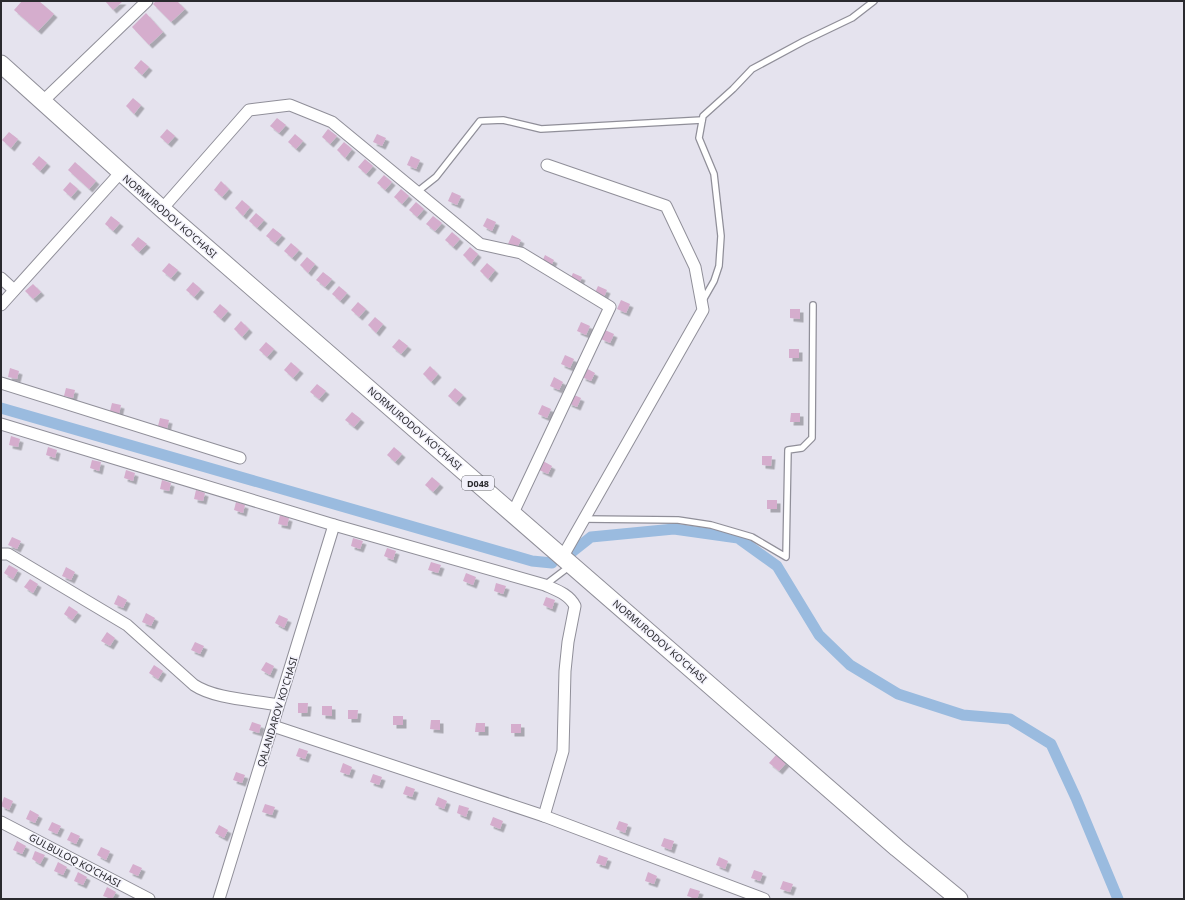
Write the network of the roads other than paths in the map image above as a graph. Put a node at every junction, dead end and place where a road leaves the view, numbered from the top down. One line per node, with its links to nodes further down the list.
1 (147, 1): 4 (street)
2 (874, 1): 5 (lane)
3 (1, 64): 4 (main road, NORMURODOV KO'CHASI / D048)
4 (42, 102): 7 (main road, NORMURODOV KO'CHASI / D048)
5 (702, 120): 8 (lane); 12 (lane)
6 (547, 165): 12 (street)
7 (121, 172): 9 (main road, NORMURODOV KO'CHASI / D048); 11 (street)
8 (417, 192): 9 (street); 18 (street)
9 (162, 209): 18 (main road, NORMURODOV KO'CHASI / D048)
10 (1, 278): 11 (street)
11 (14, 290): 13 (street)
12 (702, 303): 19 (street)
13 (1, 305)
14 (813, 305): 19 (lane)
15 (1, 383): 17 (street)
16 (1, 424): 20 (street)
17 (240, 458)
18 (513, 513): 22 (main road, NORMURODOV KO'CHASI / D048)
19 (584, 519): 22 (street)
20 (334, 525): 23 (street); 24 (street, QALANDAROV KO'CHASI)
21 (1, 554): 24 (street)
22 (567, 560): 23 (lane); 31 (main road, NORMURODOV KO'CHASI / D048)
23 (545, 586): 26 (street)
24 (278, 704): 25 (street, QALANDAROV KO'CHASI)
25 (273, 726): 26 (street); 29 (street, QALANDAROV KO'CHASI)
26 (544, 816): 30 (street)
27 (1, 822): 28 (street, GULBULOQ KO'CHASI)
28 (149, 899)
29 (219, 899)
30 (764, 899)
31 (959, 899)

